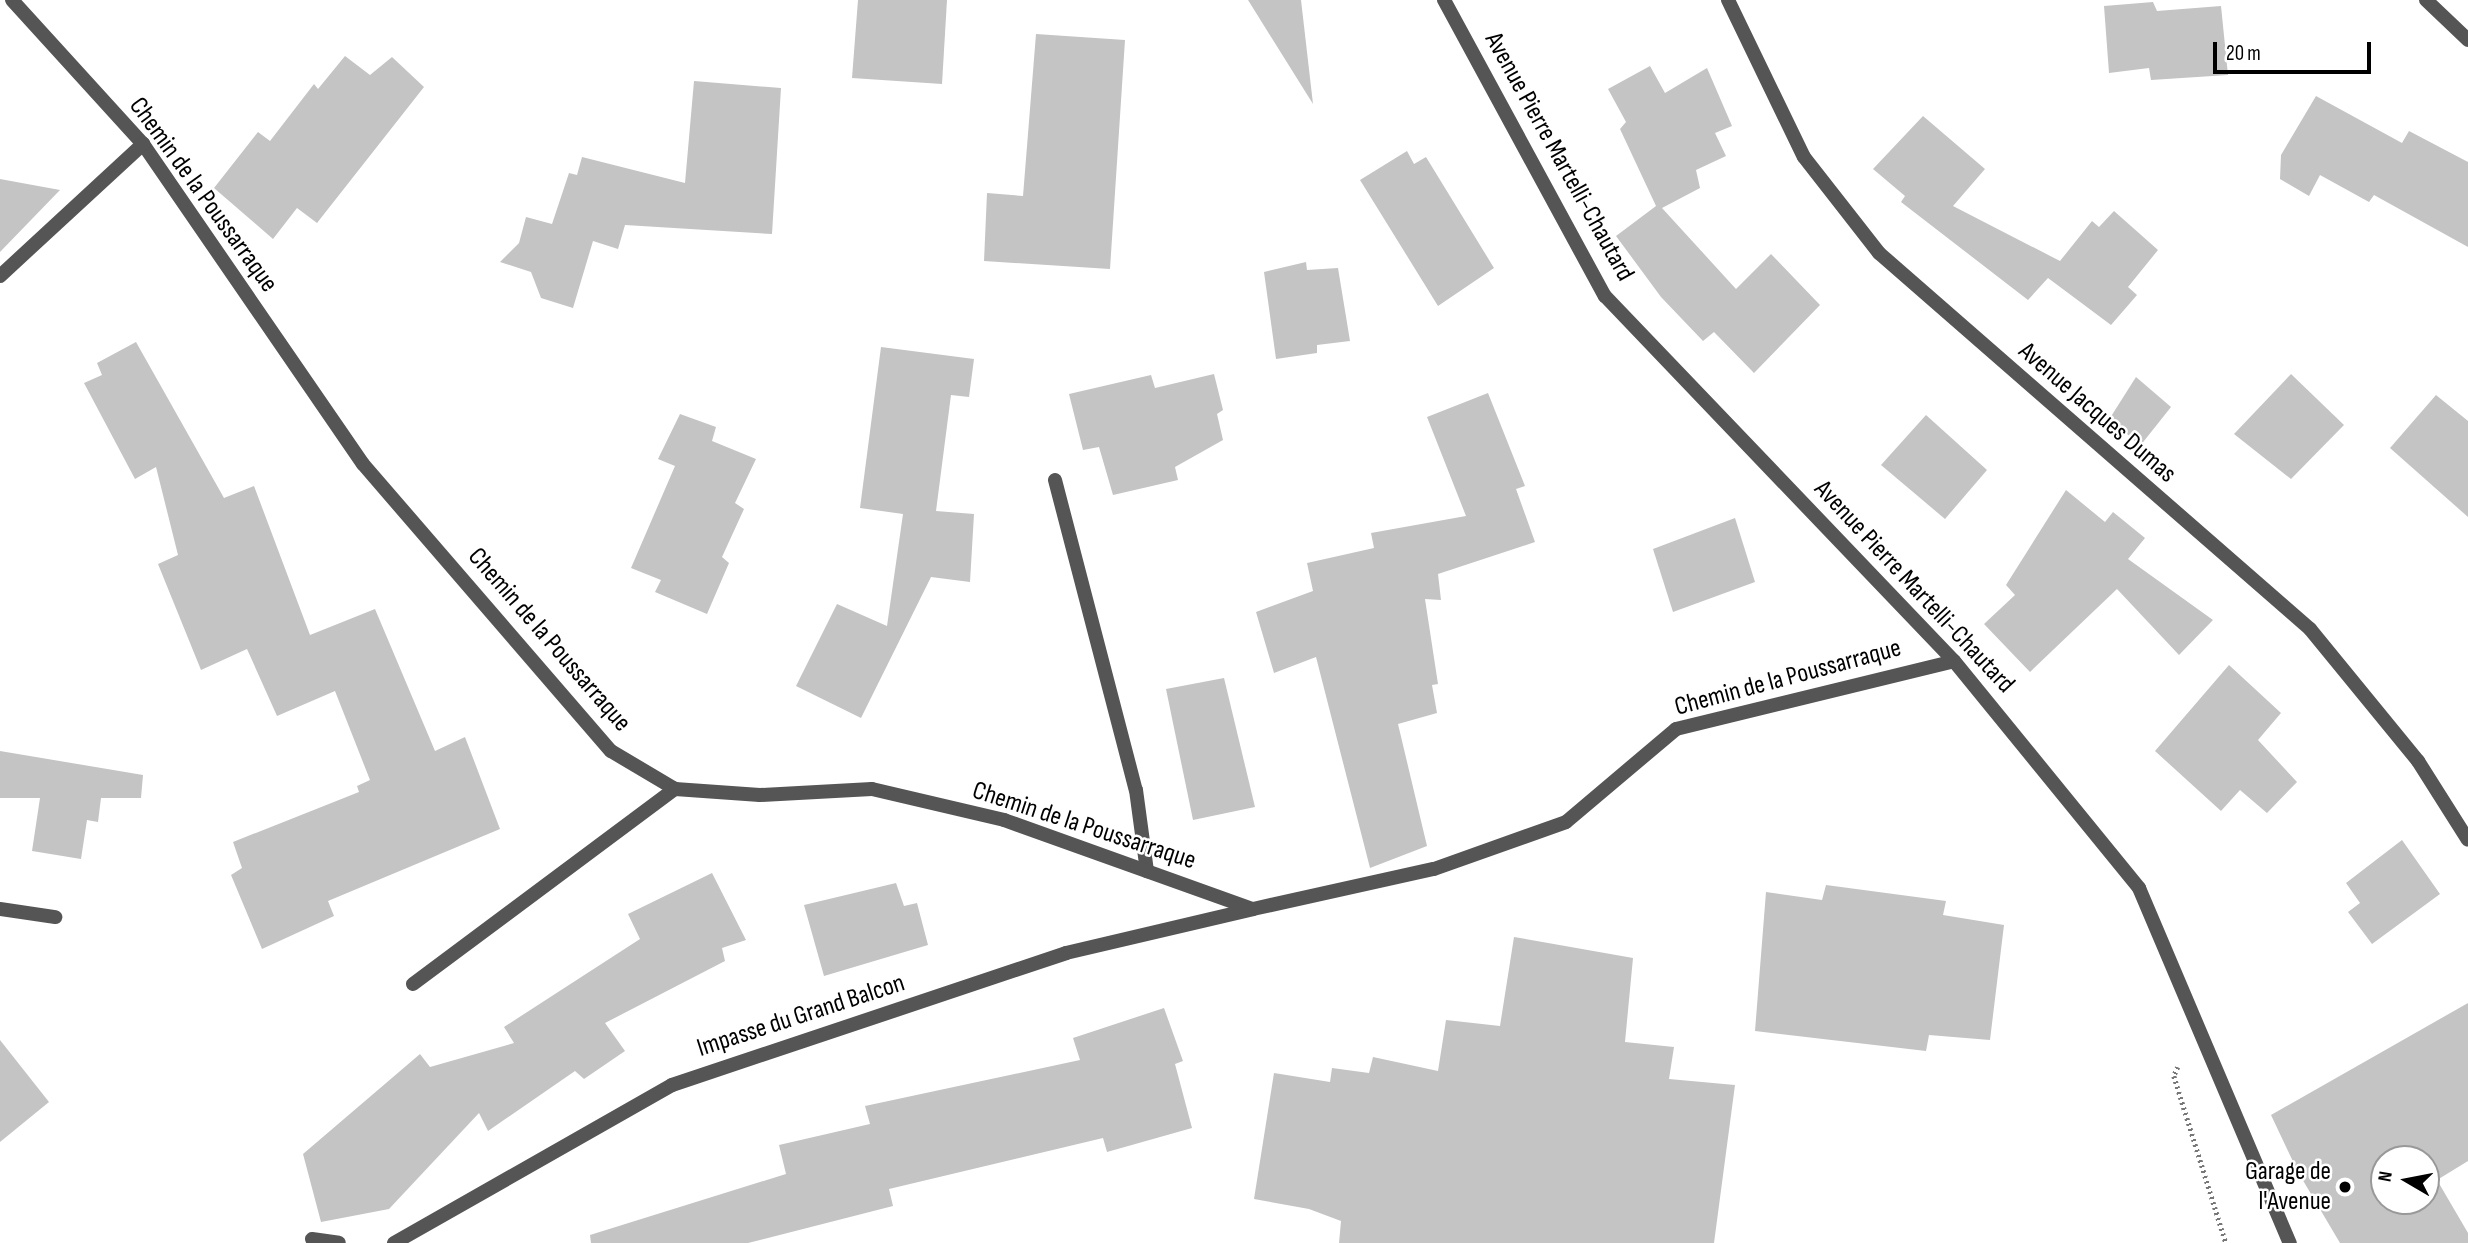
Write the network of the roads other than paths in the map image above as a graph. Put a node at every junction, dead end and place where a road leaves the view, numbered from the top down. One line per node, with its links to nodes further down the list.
1 (12, 0): 6 (street, Chemin de la Poussarraque)
2 (1444, 0): 9 (street, Avenue Pierre Martelli-Chautard)
3 (1728, 0): 11 (street, Avenue Jacques Dumas)
4 (2426, 0): 5 (street)
5 (2468, 40)
6 (143, 144): 7 (street); 10 (street, Chemin de la Poussarraque)
7 (0, 276)
8 (1055, 480): 12 (street)
9 (1954, 661): 14 (street, Chemin de la Poussarraque); 20 (street, Avenue Pierre Martelli-Chautard)
10 (675, 789): 12 (street, Chemin de la Poussarraque); 16 (street)
11 (2468, 840)
12 (1147, 871): 14 (street, Chemin de la Poussarraque)
13 (0, 908): 15 (street)
14 (1254, 909): 19 (street, Impasse du Grand Balcon)
15 (55, 917)
16 (413, 984)
17 (312, 1239): 18 (street)
18 (339, 1243)
19 (394, 1243)
20 (2290, 1243)

